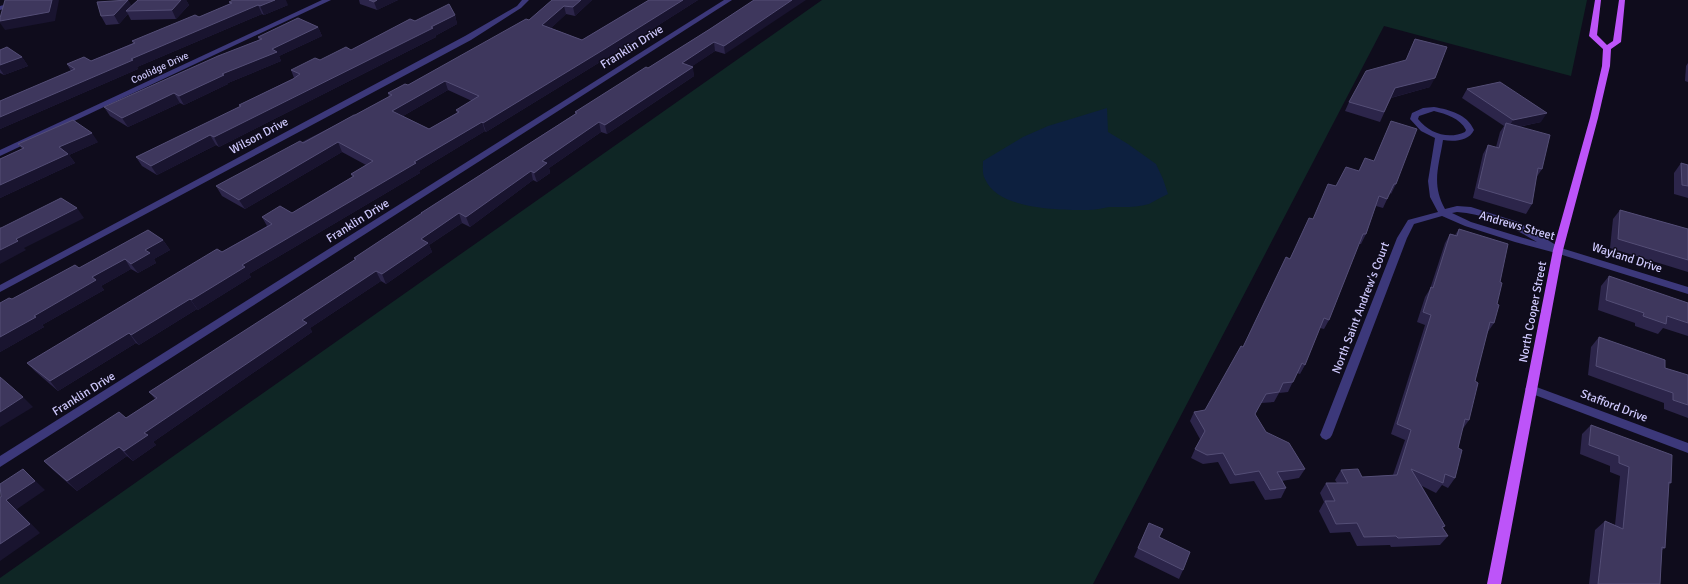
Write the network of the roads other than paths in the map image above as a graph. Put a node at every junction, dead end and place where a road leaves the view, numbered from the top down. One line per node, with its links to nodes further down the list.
1 (43, 0): 7 (street)
2 (328, 0): 10 (street, Coolidge Drive)
3 (526, 0): 13 (street, Wilson Drive)
4 (729, 0): 18 (street, Franklin Drive)
5 (1598, 0): 8 (main road)
6 (1622, 0): 8 (main road)
7 (0, 8)
8 (1607, 48): 12 (main road, North Cooper Street)
9 (1440, 136): 9 (street); 11 (street)
10 (0, 153)
11 (1443, 214): 12 (street, Andrews Street); 12 (street, Andrews Street); 16 (street, North Saint Andrew's Court)
12 (1558, 250): 14 (street, Wayland Drive); 15 (main road, North Cooper Street)
13 (0, 289)
14 (1688, 291)
15 (1531, 389): 17 (street, Stafford Drive); 19 (main road, North Cooper Street)
16 (1326, 435)
17 (1688, 448)
18 (0, 462)
19 (1494, 584)

